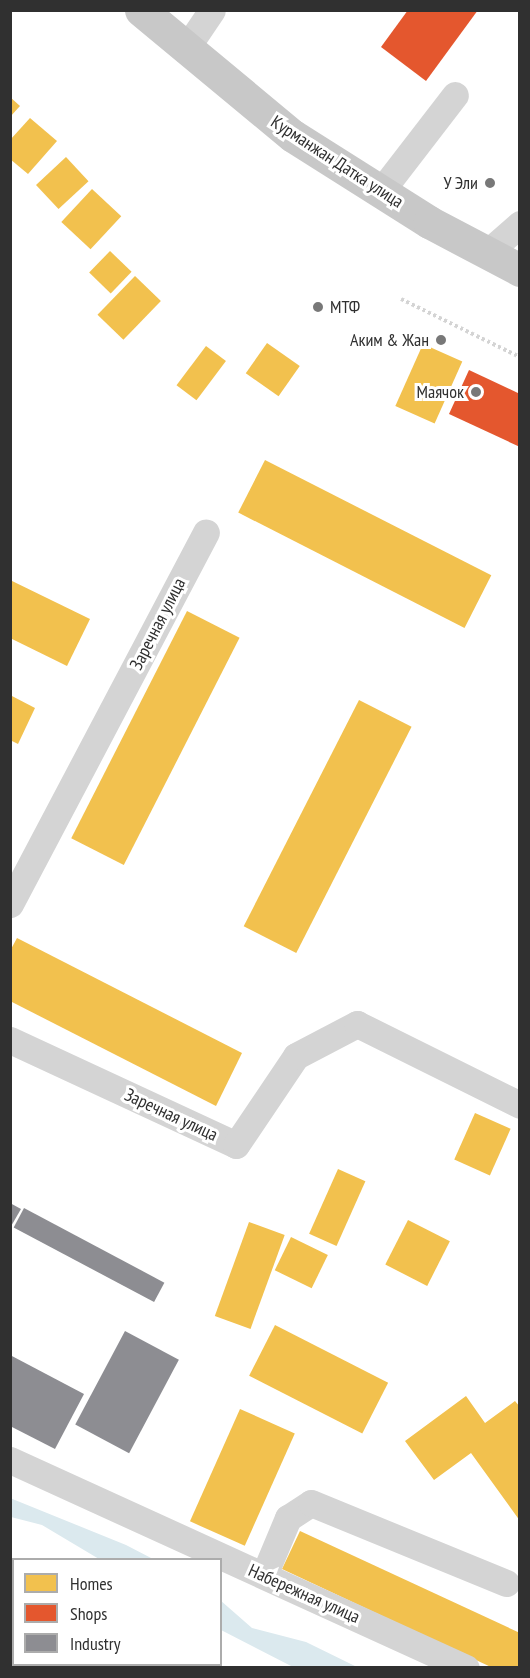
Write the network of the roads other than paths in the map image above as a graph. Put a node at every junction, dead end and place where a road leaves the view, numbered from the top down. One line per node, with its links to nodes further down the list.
1 (141, 10): 3 (main road, Курманжан Датка улица)
2 (212, 10): 3 (street)
3 (185, 50): 5 (main road, Курманжан Датка улица)
4 (455, 95): 5 (street)
5 (381, 191): 7 (main road, Курманжан Датка улица)
6 (519, 224): 7 (street)
7 (487, 253): 8 (main road, Курманжан Датка улица)
8 (519, 270)
9 (206, 532): 10 (street, Заречная улица)
10 (19, 872): 11 (street, Заречная улица)
11 (10, 904)
12 (10, 1040): 13 (street, Заречная улица)
13 (519, 1105)
14 (10, 1460): 15 (street, Набережная улица)
15 (264, 1575): 16 (street); 17 (street, Набережная улица)
16 (506, 1583)
17 (466, 1668)

